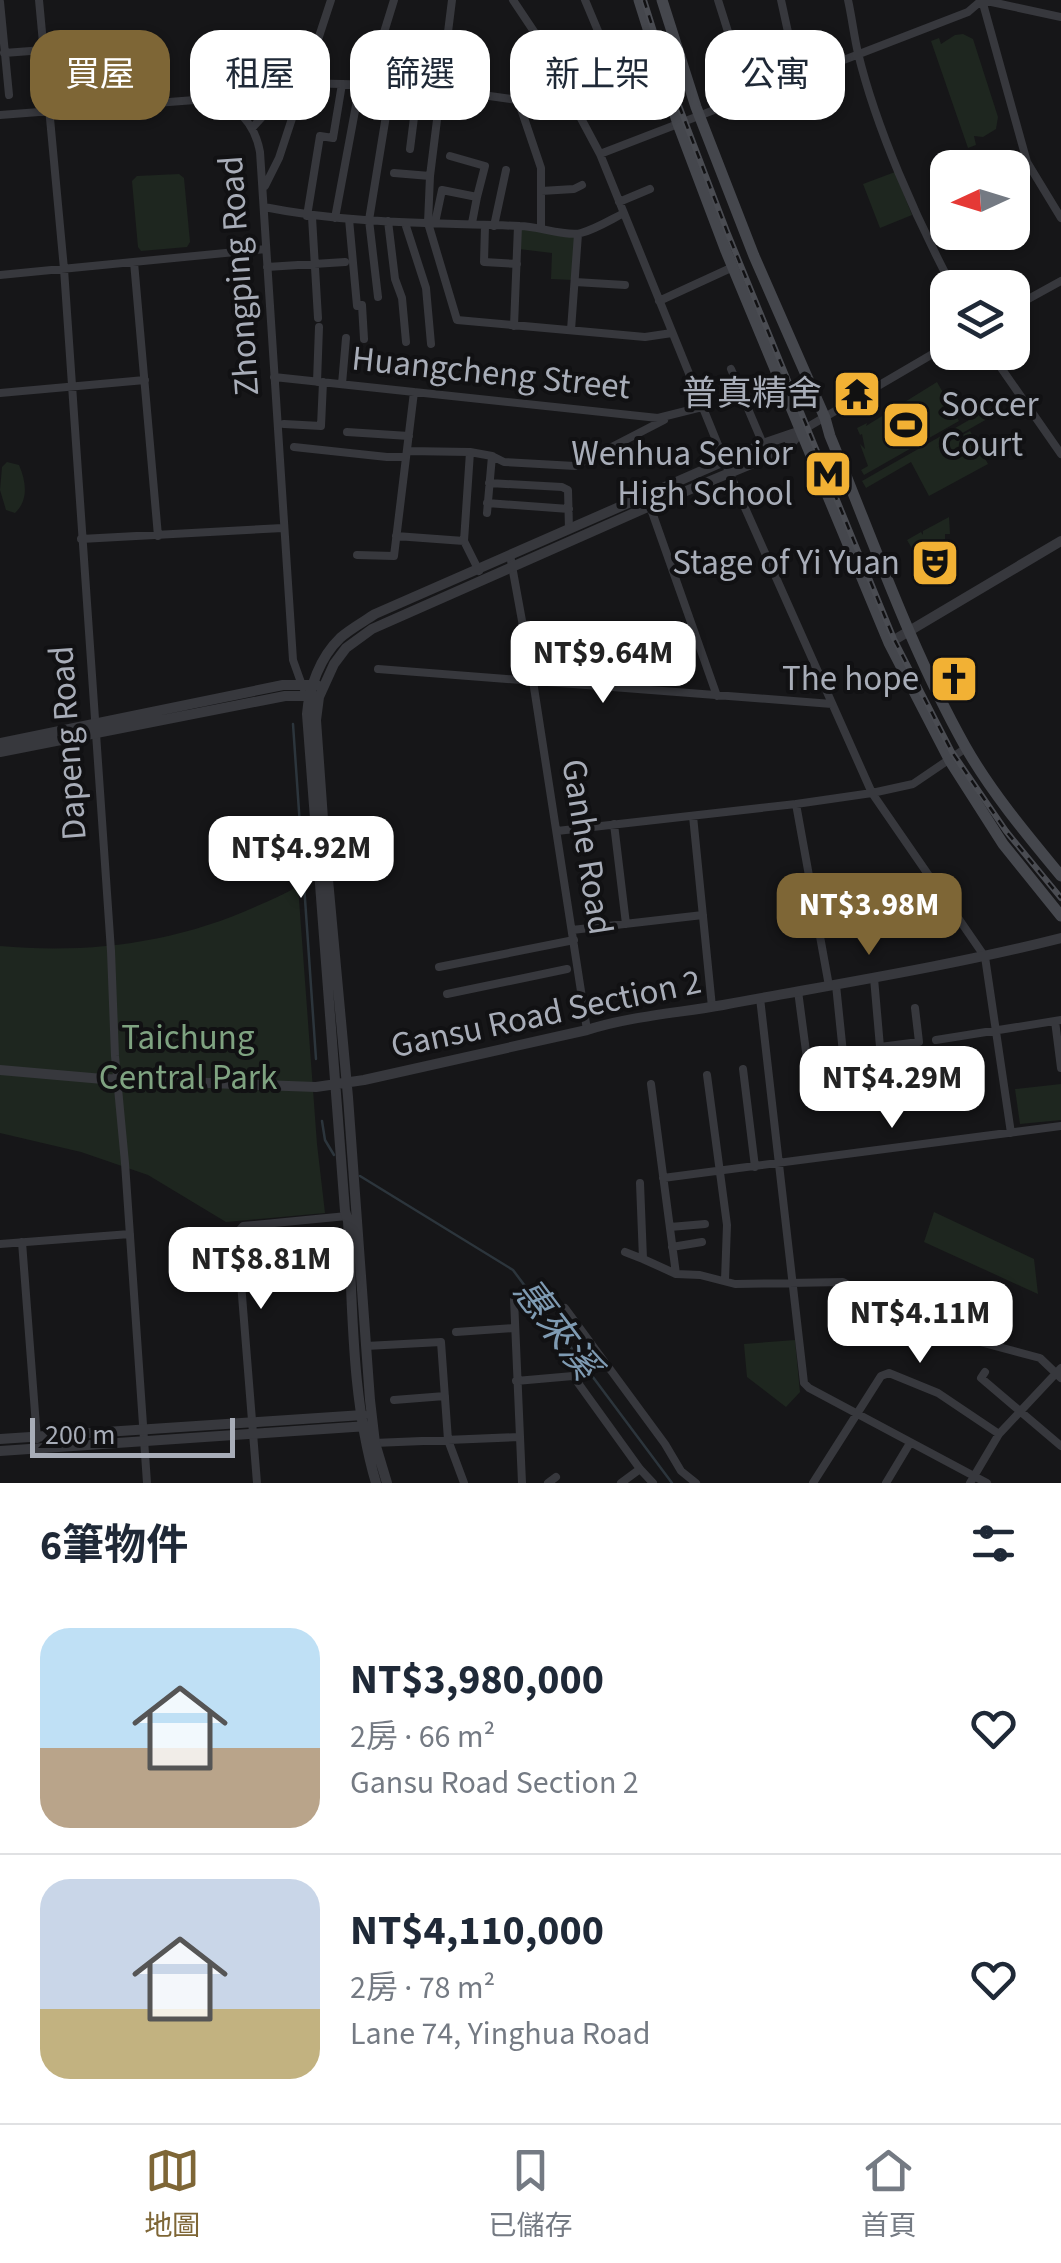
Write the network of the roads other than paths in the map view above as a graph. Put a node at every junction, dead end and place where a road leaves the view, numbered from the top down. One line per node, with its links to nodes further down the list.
1 (39, 0): 15 (street, Dapeng Road)
2 (331, 0): 16 (street)
3 (394, 0): 17 (street)
4 (452, 0): 18 (street)
5 (513, 0): 19 (street)
6 (585, 0): 20 (street)
7 (639, 0): 45 (main road)
8 (662, 0): 35 (main road)
9 (718, 0): 21 (street)
10 (781, 0): 22 (street)
11 (848, 0): 25 (street)
12 (982, 0): 14 (street); 25 (street); 65 (street)
13 (0, 2): 24 (street)
14 (1061, 18)
15 (42, 30)
16 (321, 30)
17 (383, 30)
18 (448, 30)
19 (533, 30)
20 (598, 30)
21 (727, 30)
22 (788, 30)
23 (30, 51): 24 (street)
24 (2, 53): 30 (street)
25 (858, 55): 26 (street); 84 (street)
26 (845, 60)
27 (330, 84): 28 (street)
28 (342, 84): 29 (street); 47 (street)
29 (350, 84)
30 (8, 95)
31 (170, 102): 46 (street, Zhongping Road)
32 (30, 113): 34 (street, Zhongping Road)
33 (705, 113): 35 (street)
34 (0, 115)
35 (700, 115): 45 (street); 111 (main road)
36 (51, 120): 83 (street, Dapeng Road)
37 (260, 120): 46 (street)
38 (291, 120): 57 (street)
39 (355, 120): 48 (street)
40 (385, 120): 67 (street)
41 (414, 120): 49 (street)
42 (437, 120): 54 (street)
43 (525, 120): 58 (street)
44 (582, 120): 50 (street)
45 (678, 124): 50 (street); 82 (main road)
46 (252, 128): 57 (street, Zhongping Road)
47 (334, 138): 48 (street); 63 (street)
48 (350, 140): 64 (street)
49 (410, 150)
50 (600, 154): 60 (street)
51 (450, 156): 59 (street)
52 (506, 170): 72 (street)
53 (394, 173): 54 (street)
54 (430, 176): 71 (street)
55 (582, 185): 58 (street)
56 (650, 189): 60 (street)
57 (263, 190): 61 (street, Zhongping Road)
58 (541, 191): 74 (street)
59 (477, 197): 69 (street); 71 (street)
60 (619, 202): 62 (street)
61 (264, 207): 63 (street); 76 (street, Zhongping Road)
62 (624, 214): 75 (street); 91 (street)
63 (310, 216): 64 (street); 79 (street)
64 (335, 218): 66 (street)
65 (1061, 218)
66 (349, 219): 67 (street); 96 (street)
67 (369, 220): 68 (street); 89 (street)
68 (388, 221): 70 (street); 97 (street)
69 (472, 222): 71 (street); 72 (street)
70 (405, 223): 71 (street); 98 (street)
71 (432, 223): 92 (street)
72 (489, 226): 73 (street); 80 (street)
73 (518, 226): 74 (street); 80 (street)
74 (541, 228): 75 (street)
75 (578, 234): 87 (street)
76 (266, 249): 77 (street); 81 (street, Zhongping Road)
77 (134, 262): 83 (street); 103 (street)
78 (345, 262): 79 (street)
79 (315, 264): 81 (street); 104 (street)
80 (517, 264): 92 (street)
81 (267, 267): 102 (street, Zhongping Road)
82 (733, 267): 91 (street); 113 (main road)
83 (64, 268): 85 (street); 106 (street, Dapeng Road)
84 (946, 270)
85 (0, 275)
86 (1061, 281): 90 (street)
87 (575, 282): 88 (street); 93 (street)
88 (625, 284)
89 (378, 296)
90 (1030, 298)
91 (659, 301): 94 (street)
92 (514, 326): 93 (street)
93 (571, 330): 94 (street)
94 (672, 333): 109 (street)
95 (346, 338): 105 (street)
96 (364, 339)
97 (406, 342)
98 (431, 344)
99 (930, 356): 111 (street)
100 (731, 369): 116 (street)
101 (1003, 370): 120 (street)
102 (274, 377): 104 (street, Huangcheng Street); 126 (street, Zhongping Road)
103 (144, 380): 106 (street); 128 (street)
104 (320, 382): 105 (street, Huangcheng Street); 112 (street)
105 (342, 384): 107 (street, Huangcheng Street)
106 (71, 386): 108 (street); 130 (street, Dapeng Road)
107 (414, 392): 110 (street, Huangcheng Street); 115 (street)
108 (0, 393)
109 (702, 406): 110 (street, Huangcheng Street); 122 (street)
110 (674, 415): 121 (street)
111 (825, 418): 113 (street); 136 (main road)
112 (284, 424)
113 (801, 431): 116 (street); 122 (street); 137 (main road)
114 (347, 432): 115 (street)
115 (408, 436): 119 (street)
116 (764, 444): 122 (street)
117 (294, 448): 119 (street)
118 (470, 452): 119 (street); 121 (street); 132 (street)
119 (407, 454): 129 (street)
120 (1061, 454)
121 (492, 456): 123 (street)
122 (727, 467): 124 (street); 142 (street)
123 (489, 484): 125 (street); 125 (street)
124 (648, 501): 127 (street); 134 (street); 141 (street)
125 (569, 509): 127 (street)
126 (283, 528): 128 (street); 140 (street, Zhongping Road)
127 (570, 529): 134 (street)
128 (158, 536): 130 (street)
129 (396, 536): 132 (street); 133 (street)
130 (81, 539): 143 (street, Dapeng Road)
131 (1061, 541): 136 (street)
132 (464, 542): 135 (street)
133 (357, 554)
134 (512, 560): 135 (street); 139 (street, Ganhe Road)
135 (480, 575): 140 (street)
136 (908, 631): 137 (street); 145 (main road)
137 (890, 643): 147 (main road)
138 (378, 670): 139 (street)
139 (534, 681): 141 (street); 152 (street, Ganhe Road)
140 (313, 689): 143 (street); 180 (street)
141 (716, 696): 142 (street)
142 (832, 704): 148 (street)
143 (95, 728): 144 (street); 146 (street); 179 (street, Dapeng Road)
144 (0, 743)
145 (966, 748): 147 (street); 153 (main road)
146 (0, 752)
147 (950, 761): 148 (street); 155 (main road)
148 (872, 793): 149 (street); 159 (street)
149 (796, 804): 150 (street); 163 (street)
150 (693, 816): 151 (street); 154 (street)
151 (614, 824): 152 (street); 156 (street)
152 (557, 831): 157 (street, Ganhe Road)
153 (1061, 876)
154 (703, 914): 156 (street); 167 (street)
155 (1061, 916)
156 (626, 924): 157 (street)
157 (573, 935): 160 (street); 171 (street, Ganhe Road)
158 (1061, 938): 159 (street, Gansu Road Section 2)
159 (985, 958): 162 (street, Gansu Road Section 2); 170 (street)
160 (438, 967)
161 (566, 969): 165 (street)
162 (874, 978): 163 (street, Gansu Road Section 2); 168 (street)
163 (832, 985): 164 (street, Gansu Road Section 2); 173 (street)
164 (798, 992): 166 (street, Gansu Road Section 2); 174 (street)
165 (447, 994)
166 (760, 998): 167 (street, Gansu Road Section 2); 184 (street)
167 (712, 1007): 171 (street, Gansu Road Section 2)
168 (915, 1008)
169 (1058, 1020): 170 (street); 175 (street)
170 (996, 1029): 172 (street); 183 (street)
171 (588, 1030): 180 (street, Gansu Road Section 2)
172 (936, 1040)
173 (843, 1053)
174 (807, 1059)
175 (1061, 1068)
176 (0, 1070): 179 (street, Gansu Road Section 2)
177 (743, 1070): 185 (street)
178 (708, 1075): 186 (street)
179 (117, 1080): 180 (street, Gansu Road Section 2); 192 (street, Dapeng Road)
180 (341, 1084): 189 (street)
181 (650, 1084): 187 (street)
182 (1061, 1126): 183 (street)
183 (1011, 1132): 184 (street)
184 (778, 1164): 185 (street); 201 (street)
185 (756, 1167): 186 (street)
186 (720, 1172): 187 (street); 200 (street)
187 (663, 1178): 191 (street)
188 (640, 1183): 198 (street)
189 (351, 1216): 206 (street); 214 (street); 215 (street)
190 (704, 1224): 191 (street)
191 (670, 1227): 196 (street)
192 (130, 1234): 193 (street); 217 (street, Dapeng Road)
193 (22, 1242): 195 (street); 221 (street)
194 (702, 1242): 196 (street)
195 (0, 1244)
196 (672, 1248): 199 (street)
197 (626, 1252): 198 (street)
198 (643, 1259): 199 (street)
199 (676, 1274): 200 (street)
200 (725, 1280): 201 (street)
201 (794, 1282): 208 (street); 213 (street)
202 (514, 1299): 204 (street)
203 (565, 1308): 236 (street)
204 (514, 1328): 205 (street); 209 (street)
205 (456, 1332)
206 (366, 1346): 210 (street); 214 (street)
207 (985, 1372): 212 (street)
208 (1059, 1373): 212 (street)
209 (516, 1380): 218 (street); 226 (street)
210 (445, 1396): 211 (street); 220 (street)
211 (394, 1400)
212 (1021, 1410): 216 (street); 224 (street)
213 (857, 1414): 216 (street); 222 (street); 237 (street)
214 (367, 1421): 215 (street); 223 (street)
215 (252, 1428): 217 (street); 229 (street)
216 (999, 1434): 227 (street)
217 (144, 1436): 221 (street); 228 (street, Dapeng Road)
218 (519, 1438): 220 (street); 233 (street)
219 (0, 1439): 221 (street)
220 (448, 1440): 223 (street); 232 (street)
221 (37, 1443): 225 (street)
222 (910, 1443): 227 (street); 238 (street)
223 (370, 1444): 230 (street); 231 (street)
224 (1061, 1446)
225 (0, 1451)
226 (640, 1470): 234 (street); 235 (street)
227 (972, 1480): 239 (street)
228 (147, 1483)
229 (257, 1483)
230 (376, 1483)
231 (387, 1483)
232 (464, 1483)
233 (522, 1483)
234 (622, 1483)
235 (653, 1483)
236 (696, 1483)
237 (813, 1483)
238 (886, 1483)
239 (987, 1483)

